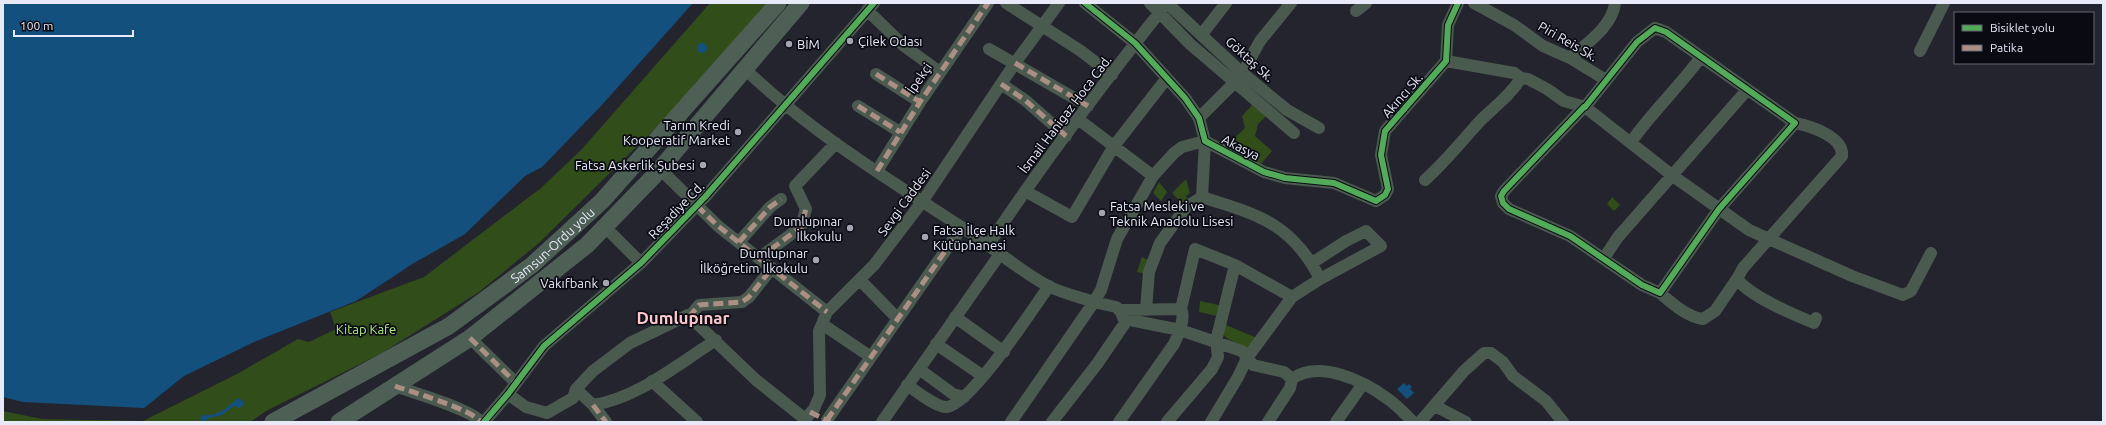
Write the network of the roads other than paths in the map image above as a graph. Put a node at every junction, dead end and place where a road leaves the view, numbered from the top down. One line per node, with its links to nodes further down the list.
1 (778, 3): 118 (highway, Samsun-Ordu yolu)
2 (801, 3): 28 (highway, Samsun-Ordu yolu)
3 (988, 3): 29 (street, İpekçi)
4 (1006, 3): 19 (street)
5 (1059, 3): 19 (street, Sevgi Caddesi)
6 (1085, 3): 21 (street, Akasya)
7 (1150, 3): 18 (street, Göktaş Sk.)
8 (1167, 3): 18 (street, İsmail Hanigaz Hoca Cad.); 20 (street, Göktaş Sk.)
9 (1226, 3): 20 (street)
10 (1291, 3): 32 (street)
11 (1366, 3): 17 (street)
12 (1458, 3): 26 (street)
13 (1474, 3): 25 (street, Piri Reis Sk.)
14 (1615, 3): 25 (street)
15 (1944, 3): 23 (street)
16 (871, 6): 29 (street); 39 (street, Reşadiye Cd.)
17 (1356, 12)
18 (1159, 13): 21 (street, İsmail Hanigaz Hoca Cad.); 32 (street, Göktaş Sk.)
19 (1042, 27): 27 (street, Sevgi Caddesi); 31 (street)
20 (1202, 34): 32 (street, Göktaş Sk.)
21 (1135, 43): 31 (street, İsmail Hanigaz Hoca Cad.); 33 (street, Akasya)
22 (989, 49): 27 (street)
23 (1920, 51)
24 (1701, 57): 35 (street); 37 (street); 51 (street)
25 (1570, 58): 35 (street, Piri Reis Sk.)
26 (1446, 61): 34 (street); 62 (street, Akıncı Sk.)
27 (1015, 64): 36 (street, Sevgi Caddesi); 41 (street)
28 (745, 68): 39 (street); 54 (highway, Samsun-Ordu yolu)
29 (940, 72): 38 (street, İpekçi)
30 (876, 74): 38 (street)
31 (1112, 75): 41 (street, İsmail Hanigaz Hoca Cad.)
32 (1238, 76): 43 (street); 46 (street, Göktaş Sk.); 48 (street, Göktaş Sk.)
33 (1166, 78): 43 (street, Akasya); 53 (street)
34 (1521, 78): 42 (street); 58 (street)
35 (1606, 80): 42 (street)
36 (1001, 84): 49 (street); 63 (street, Sevgi Caddesi)
37 (1747, 90): 45 (street); 57 (street)
38 (920, 102): 47 (street, İpekçi)
39 (786, 104): 52 (street); 64 (street, Reşadiye Cd.)
40 (858, 106): 47 (street)
41 (1088, 106): 44 (street, İsmail Hanigaz Hoca Cad.)
42 (1584, 107): 51 (street); 74 (street)
43 (1199, 118): 50 (street, Akasya)
44 (1078, 120): 49 (street, İsmail Hanigaz Hoca Cad.); 53 (street)
45 (1795, 123): 65 (street); 68 (street)
46 (1319, 128)
47 (900, 132): 55 (street, İpekçi)
48 (1294, 133)
49 (1066, 136): 59 (street, İsmail Hanigaz Hoca Cad.)
50 (1205, 141): 56 (street); 60 (street); 62 (street, Akasya)
51 (1631, 142): 57 (street)
52 (836, 143): 55 (street); 73 (street)
53 (1114, 146): 56 (street); 59 (street)
54 (660, 169): 64 (street); 66 (highway, Samsun-Ordu yolu)
55 (877, 171): 63 (street)
56 (1153, 176): 85 (street)
57 (1673, 176): 65 (street); 74 (street)
58 (1425, 180)
59 (1025, 191): 70 (street, İsmail Hanigaz Hoca Cad.)
60 (1202, 197): 76 (street); 86 (street)
61 (781, 199): 69 (street)
62 (1376, 201)
63 (922, 202): 67 (street); 81 (street, Sevgi Caddesi)
64 (697, 206): 69 (street); 75 (street, Reşadiye Cd.)
65 (1719, 209): 68 (street); 83 (street)
66 (604, 226): 75 (street); 96 (highway, Samsun-Ordu yolu)
67 (962, 227): 70 (street); 92 (street)
68 (1768, 239): 71 (street); 80 (street)
69 (739, 242): 73 (street)
70 (989, 244): 72 (street)
71 (1931, 253)
72 (1000, 254): 82 (street); 91 (street)
73 (759, 258): 78 (street)
74 (1604, 258): 83 (street)
75 (641, 262): 107 (street, Reşadiye Cd.)
76 (1312, 263): 79 (street); 79 (street)
77 (1235, 265): 84 (street); 87 (street); 98 (street)
78 (772, 268): 88 (street); 90 (street)
79 (1320, 279): 84 (street)
80 (1737, 279): 83 (street); 93 (street)
81 (860, 280): 88 (street, Sevgi Caddesi); 92 (street)
82 (1049, 286): 85 (street); 100 (street)
83 (1660, 293)
84 (1292, 297): 102 (street)
85 (1094, 302): 89 (street); 124 (street)
86 (1146, 309): 87 (street); 89 (street)
87 (1181, 309): 95 (street)
88 (827, 312): 94 (street, Sevgi Caddesi)
89 (1122, 315): 95 (street); 125 (street)
90 (689, 316): 97 (street); 111 (street)
91 (955, 317): 99 (street); 100 (street)
92 (897, 318): 101 (street)
93 (1816, 318)
94 (822, 324): 101 (street); 116 (street, Sevgi Caddesi)
95 (1180, 330): 98 (street); 126 (street)
96 (470, 338): 107 (street); 110 (highway, Samsun-Ordu yolu)
97 (716, 340): 106 (street); 116 (street)
98 (1216, 341): 102 (street); 127 (street)
99 (936, 344): 103 (street); 104 (street)
100 (1004, 352): 104 (street)
101 (871, 357): 117 (street)
102 (1247, 358): 105 (street); 128 (street)
103 (919, 369): 109 (street); 113 (street)
104 (983, 376): 113 (street)
105 (1292, 379): 108 (street); 129 (street)
106 (652, 381): 114 (street); 122 (street)
107 (516, 383): 112 (street, Reşadiye Cd.)
108 (1363, 384): 130 (street); 131 (street)
109 (907, 385): 113 (street); 123 (street)
110 (395, 386): 119 (highway, Samsun-Ordu yolu); 120 (street)
111 (576, 389): 112 (street); 114 (street)
112 (508, 394): 120 (street, Reşadiye Cd.)
113 (964, 397)
114 (593, 405): 121 (street)
115 (1435, 406): 132 (street); 133 (street); 134 (street)
116 (806, 418): 117 (street)
117 (829, 421)
118 (273, 422)
119 (339, 422)
120 (482, 422)
121 (606, 422)
122 (697, 422)
123 (882, 422)
124 (1011, 422)
125 (1052, 422)
126 (1119, 422)
127 (1167, 422)
128 (1211, 422)
129 (1268, 422)
130 (1336, 422)
131 (1413, 422)
132 (1420, 422)
133 (1466, 422)
134 (1563, 422)

